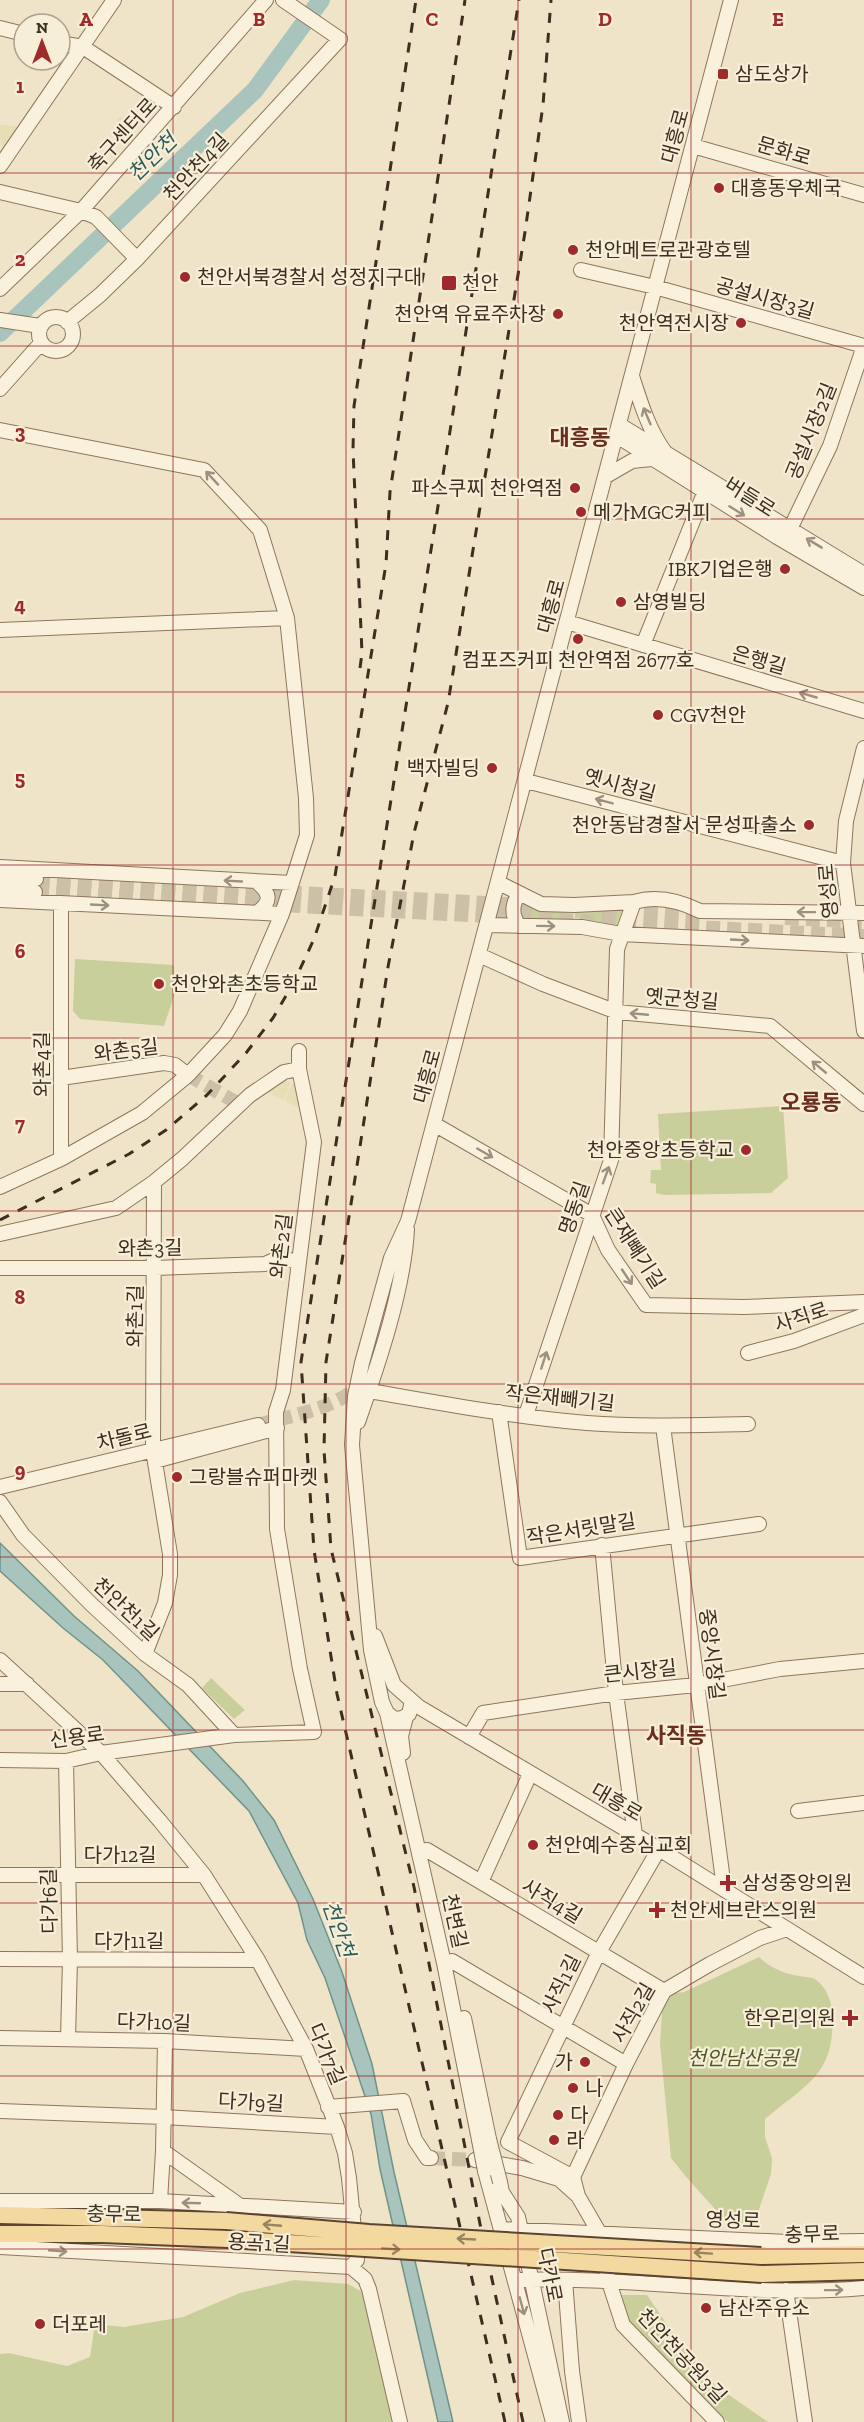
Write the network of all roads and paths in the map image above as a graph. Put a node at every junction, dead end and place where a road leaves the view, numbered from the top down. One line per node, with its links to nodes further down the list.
1 (114, 0): 6 (street)
2 (266, 0): 7 (street, 축구센터로)
3 (731, 0): 8 (street, 대흥로)
4 (285, 2): 13 (street, 천안천4길)
5 (72, 45): 6 (street)
6 (83, 47): 7 (street); 9 (street)
7 (174, 107): 12 (street, 축구센터로)
8 (693, 146): 11 (street, 문화로); 15 (street, 대흥로)
9 (0, 166)
10 (0, 192): 12 (street)
11 (864, 195)
12 (81, 211): 13 (street); 16 (street, 축구센터로)
13 (132, 255): 18 (street, 천안천4길)
14 (581, 270): 15 (street, 공설시장3길)
15 (655, 287): 21 (street, 공설시장3길); 22 (street, 대흥로)
16 (0, 289)
17 (0, 320): 19 (street)
18 (67, 321): 19 (street); 20 (street)
19 (40, 326): 20 (street)
20 (41, 343): 23 (street)
21 (864, 346): 30 (street, 공설시장2길)
22 (632, 376): 25 (street, 대흥로); 26 (street, one-way to 22)
23 (0, 389)
24 (0, 430): 33 (street, one-way to 24)
25 (619, 430): 26 (street, 버들로); 27 (street, 버들로); 28 (street, 대흥로)
26 (666, 453): 30 (street, 버들로)
27 (651, 459): 28 (street); 29 (street, 버들로)
28 (606, 476): 34 (street, 대흥로)
29 (705, 491): 32 (street, 버들로, one-way to 32); 36 (street)
30 (790, 529): 31 (street, 버들로, one-way to 30)
31 (864, 574)
32 (864, 588)
33 (287, 618): 35 (street); 44 (street)
34 (567, 622): 36 (street, 은행길); 39 (street, 대흥로)
35 (0, 630)
36 (643, 645): 37 (street, 은행길, one-way to 36)
37 (864, 711)
38 (864, 748): 40 (street, 영성로)
39 (526, 781): 40 (street, 옛시청길, one-way to 39); 45 (street, 대흥로)
40 (843, 863): 52 (street, 영성로)
41 (0, 867): 43 (street, one-way to 41)
42 (0, 877): 46 (street)
43 (257, 882): 44 (street); 51 (street)
44 (292, 883): 54 (street)
45 (499, 883): 47 (street); 55 (street, 대흥로)
46 (0, 891)
47 (519, 893): 49 (street); 56 (street)
48 (0, 900): 50 (street)
49 (634, 902): 52 (street, one-way to 49); 57 (street, 명동길)
50 (61, 903): 51 (street, one-way to 51); 65 (street, 와촌4길)
51 (258, 912): 54 (street)
52 (849, 913): 53 (street); 58 (street, 영성로)
53 (864, 913)
54 (282, 914): 64 (street)
55 (488, 925): 56 (street); 59 (street, 대흥로)
56 (519, 926): 57 (street, one-way to 57)
57 (621, 934): 58 (street, one-way to 58); 60 (street, 명동길)
58 (858, 946): 61 (street, 영성로)
59 (480, 955): 60 (street, 옛군청길); 67 (street, 대흥로)
60 (617, 1012): 66 (street, 옛군청길, one-way to 60); 71 (street, 명동길, one-way to 60)
61 (864, 1031)
62 (299, 1051): 63 (street, 와촌2길)
63 (299, 1069): 69 (street); 74 (street, 와촌2길)
64 (188, 1075): 65 (street, 와촌5길); 68 (street)
65 (61, 1078): 68 (street, 와촌4길)
66 (864, 1104)
67 (434, 1124): 71 (street, 큰재빼기길, one-way to 71); 72 (street, 대흥로)
68 (61, 1159): 70 (street)
69 (154, 1182): 73 (street); 76 (street, 와촌1길)
70 (0, 1187)
71 (592, 1215): 77 (street, 큰재빼기길, one-way to 77); 84 (street, 명동길, one-way to 71)
72 (408, 1221): 80 (street); 81 (street, 대흥로); 89 (street, 대흥로)
73 (0, 1234)
74 (299, 1261): 76 (street, 와촌3길); 82 (street, 와촌2길)
75 (0, 1268): 76 (street, 와촌3길)
76 (155, 1268): 90 (street, 와촌1길)
77 (864, 1302)
78 (864, 1314): 79 (street, 사직로)
79 (748, 1353)
80 (369, 1367)
81 (369, 1391): 83 (street, 작은재빼기길); 89 (street, 대흥로)
82 (276, 1412): 88 (street, 와촌2길); 90 (street)
83 (499, 1412): 84 (street, 작은재빼기길); 95 (street, 작은서릿말길)
84 (526, 1415): 87 (street, 작은재빼기길)
85 (748, 1424): 87 (street, 작은재빼기길)
86 (258, 1425): 90 (street, 차돌로)
87 (663, 1426): 94 (street, 중앙시장길)
88 (277, 1428): 90 (street); 106 (street, 와촌2길)
89 (354, 1433): 96 (street, 대흥로)
90 (154, 1450): 91 (street, 차돌로); 97 (street, 와촌1길)
91 (0, 1487)
92 (0, 1502): 97 (street, 천안천1길)
93 (759, 1524): 94 (street, 작은서릿말길)
94 (677, 1534): 95 (street, 작은서릿말길); 102 (street, 중앙시장길)
95 (602, 1545): 103 (street)
96 (369, 1616): 104 (street); 105 (street, 천변길)
97 (145, 1654): 106 (street, 천안천1길)
98 (0, 1660): 101 (street, 다가7길)
99 (864, 1660): 102 (street, 큰시장길)
100 (0, 1684): 101 (street)
101 (27, 1684): 108 (street, 다가7길)
102 (696, 1685): 103 (street, 큰시장길); 121 (street, 중앙시장길)
103 (616, 1693): 107 (street, 큰시장길); 114 (street)
104 (407, 1706): 105 (street, 대흥로); 105 (street); 107 (street, 대흥로); 116 (street, 천변길)
105 (386, 1711): 116 (street, 천변길)
106 (234, 1736): 108 (street, 신용로)
107 (469, 1737): 111 (street, 대흥로)
108 (101, 1754): 110 (street, 신용로); 119 (street, 다가7길)
109 (0, 1761): 110 (street, 신용로)
110 (66, 1761): 118 (street, 다가6길)
111 (530, 1774): 114 (street, 대흥로); 120 (street)
112 (864, 1803): 113 (street)
113 (798, 1811)
114 (635, 1835): 115 (street, 대흥로)
115 (660, 1849): 121 (street, 대흥로); 123 (street, 사직1길)
116 (423, 1850): 120 (street, 사직4길); 127 (street, 천변길); 140 (street, 천변길)
117 (0, 1875): 118 (street, 다가12길)
118 (68, 1875): 119 (street, 다가12길); 125 (street, 다가6길)
119 (204, 1875): 126 (street, 다가7길)
120 (481, 1882): 123 (street, 사직4길)
121 (724, 1888): 122 (street, 대흥로)
122 (787, 1929): 128 (street, 대흥로); 129 (street, 사직2길)
123 (599, 1952): 129 (street, 사직4길); 130 (street, 사직1길)
124 (0, 1959): 125 (street, 다가11길)
125 (70, 1960): 126 (street, 다가11길); 132 (street, 다가6길)
126 (258, 1960): 134 (street, 다가7길)
127 (452, 1961): 130 (street); 140 (street, 천변길)
128 (864, 1977)
129 (664, 1991): 135 (street, 사직2길)
130 (562, 2028): 135 (street); 144 (street, 사직1길)
131 (0, 2038): 132 (street, 다가10길)
132 (68, 2039): 133 (street, 다가10길)
133 (165, 2041): 134 (street, 다가10길); 138 (street)
134 (306, 2049): 136 (street, 다가7길)
135 (626, 2064): 144 (street, 사직2길)
136 (332, 2106): 139 (street, 다가7길); 142 (street)
137 (0, 2111): 138 (street, 다가9길)
138 (164, 2117): 139 (street, 다가9길); 141 (street)
139 (336, 2127): 149 (street, 다가7길)
140 (484, 2139): 152 (street, 다가로, bridge); 153 (street, 다가로, bridge)
141 (164, 2151): 147 (street); 148 (street)
142 (431, 2158)
143 (475, 2160): 145 (street, 천안천공원3길)
144 (573, 2177): 145 (street)
145 (578, 2196): 155 (street, 천안천공원3길)
146 (0, 2201): 147 (street)
147 (160, 2202): 148 (street, one-way to 147)
148 (239, 2205): 150 (street)
149 (354, 2212): 150 (street); 161 (street, 다가7길)
150 (337, 2213): 160 (street)
151 (0, 2215): 159 (main road, 충무로, one-way to 151, bridge)
152 (501, 2229): 153 (street); 163 (street, 다가로)
153 (520, 2230): 155 (street); 164 (street, 다가로)
154 (0, 2234): 162 (main road, 충무로, one-way to 162, bridge)
155 (600, 2234): 156 (street, 영성로); 166 (street, 천안천공원3길)
156 (649, 2235): 157 (street, 영성로); 167 (street)
157 (864, 2241)
158 (0, 2247): 160 (street, 용곡1길, one-way to 160)
159 (864, 2253)
160 (325, 2266): 161 (street, 용곡1길)
161 (351, 2267): 170 (street)
162 (864, 2271)
163 (515, 2280): 164 (street, 천안천공원3길); 171 (street, 다가로, one-way to 171)
164 (530, 2280): 165 (street, 천안천공원3길); 172 (street, 다가로)
165 (565, 2280): 166 (street, 천안천공원3길); 173 (street)
166 (609, 2282): 167 (street, 천안천공원3길); 174 (street, 천안천공원3길)
167 (650, 2283): 169 (street, 천안천공원3길)
168 (864, 2288): 169 (street, 천안천공원3길, one-way to 168)
169 (786, 2290): 175 (street)
170 (400, 2422)
171 (553, 2422)
172 (562, 2422)
173 (579, 2422)
174 (717, 2422)
175 (805, 2422)

